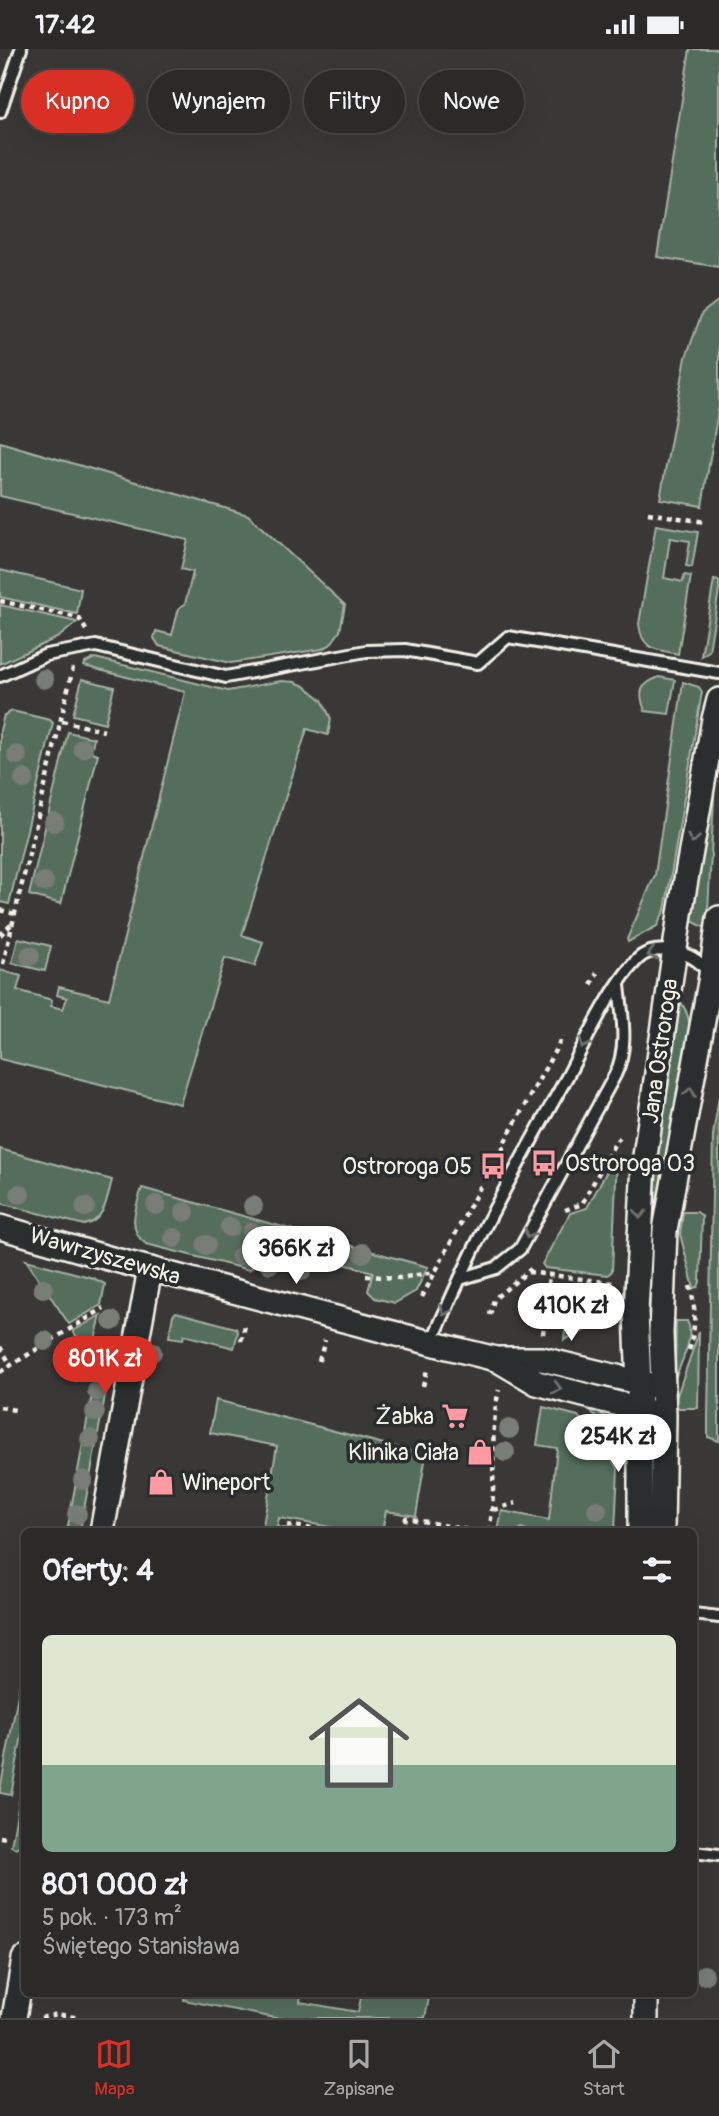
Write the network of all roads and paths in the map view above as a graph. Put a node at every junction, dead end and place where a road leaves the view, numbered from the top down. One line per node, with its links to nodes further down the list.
1 (22, 49): 2 (lane)
2 (0, 112)
3 (648, 513): 4 (path)
4 (705, 522)
5 (0, 601): 6 (path)
6 (96, 646): 7 (lane); 8 (lane)
7 (73, 650): 9 (lane); 11 (path)
8 (719, 673)
9 (0, 676)
10 (719, 700): 18 (street, Jana Ostroroga, one-way to 18)
11 (62, 721): 12 (path); 14 (path)
12 (104, 731)
13 (0, 910): 14 (path)
14 (15, 914): 16 (path)
15 (719, 918): 20 (street, Jana Ostroroga)
16 (13, 923): 17 (path); 19 (path)
17 (0, 935)
18 (674, 952): 20 (lane); 21 (lane, one-way to 21); 44 (street, Jana Ostroroga, one-way to 44)
19 (3, 964)
20 (710, 982): 46 (street, Jana Ostroroga, one-way to 20)
21 (619, 985): 28 (lane, one-way to 28); 28 (lane, one-way to 28)
22 (0, 1227): 23 (street, Wawrzyszewska)
23 (150, 1269): 37 (street, Wawrzyszewska); 55 (street)
24 (435, 1272): 27 (path)
25 (527, 1272): 26 (path)
26 (550, 1275): 29 (path); 35 (path)
27 (366, 1276)
28 (460, 1279): 37 (lane, one-way to 37)
29 (616, 1283)
30 (104, 1308): 41 (path)
31 (566, 1310): 32 (path)
32 (619, 1311)
33 (246, 1322): 36 (path)
34 (325, 1340): 40 (path)
35 (542, 1340)
36 (241, 1341)
37 (431, 1343): 39 (street, Wawrzyszewska)
38 (0, 1347): 41 (path)
39 (496, 1359): 44 (street, Wawrzyszewska); 50 (street, Wawrzyszewska, one-way to 50)
40 (319, 1361)
41 (11, 1365): 43 (path)
42 (427, 1370): 45 (path)
43 (0, 1372)
44 (639, 1382): 46 (street, Wawrzyszewska); 50 (street, Jana Ostroroga)
45 (423, 1386)
46 (663, 1388): 51 (street, Jana Ostroroga)
47 (499, 1389): 53 (path)
48 (0, 1407): 49 (path)
49 (15, 1410)
50 (640, 1410): 51 (street, Wawrzyszewska); 60 (street, Jana Ostroroga)
51 (664, 1416): 61 (street, Jana Ostroroga)
52 (516, 1503): 53 (path)
53 (494, 1510): 59 (path)
54 (287, 1525): 56 (path)
55 (103, 1528)
56 (307, 1528)
57 (404, 1528): 58 (path)
58 (458, 1528)
59 (490, 1528)
60 (640, 1528)
61 (662, 1528)
62 (697, 1614): 63 (lane)
63 (719, 1617)
64 (0, 1837): 65 (path)
65 (7, 1838)
66 (697, 1852): 67 (lane)
67 (719, 1855)
68 (21, 1975): 71 (street)
69 (646, 1997): 74 (street)
70 (57, 2016): 72 (path); 73 (path)
71 (13, 2018)
72 (41, 2018)
73 (79, 2018)
74 (646, 2018)

